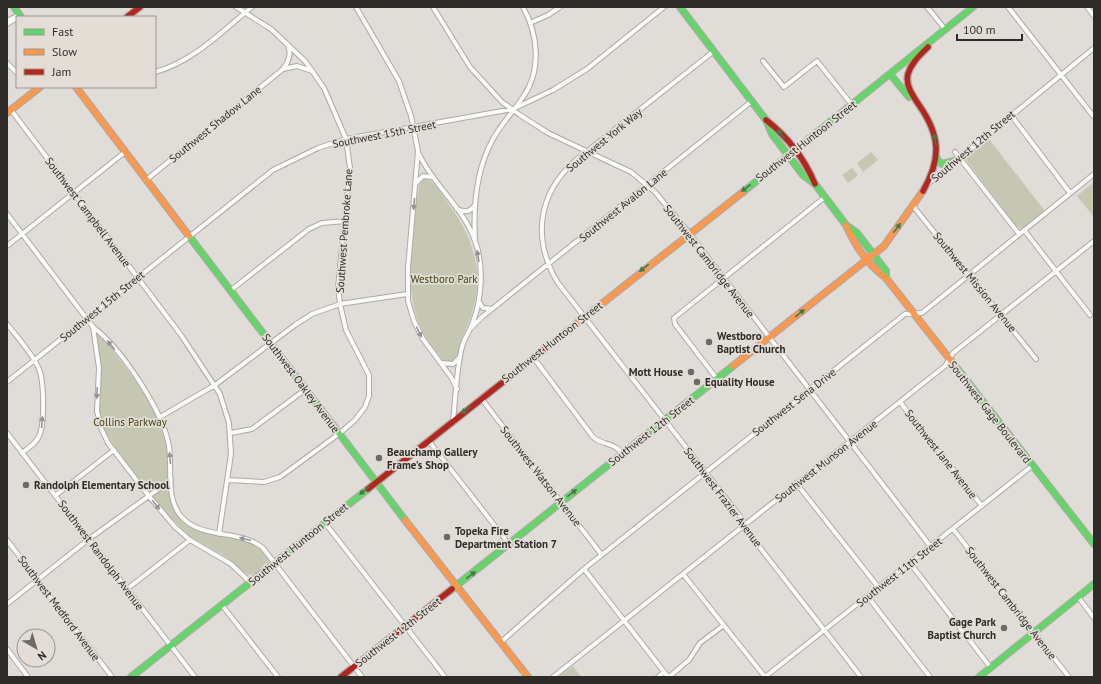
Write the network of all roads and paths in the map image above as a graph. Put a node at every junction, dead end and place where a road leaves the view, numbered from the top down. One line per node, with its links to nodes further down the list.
1 (14, 7): 17 (main road)
2 (140, 7): 18 (main road)
3 (236, 7): 16 (street, Southwest Pembroke Lane)
4 (252, 7): 16 (street)
5 (353, 7): 15 (street)
6 (433, 7): 40 (street, Southwest Cambridge Avenue)
7 (523, 7): 21 (street)
8 (560, 7): 21 (street)
9 (664, 7): 40 (street, Southwest 15th Street)
10 (680, 7): 27 (main road, Southwest Gage Boulevard)
11 (927, 7): 23 (street)
12 (973, 7): 23 (main road, Southwest Huntoon Street)
13 (1008, 7): 35 (street)
14 (1087, 7): 19 (street)
15 (357, 9): 46 (street)
16 (245, 13): 25 (street, Southwest Pembroke Lane); 32 (street)
17 (18, 16)
18 (128, 16)
19 (1094, 16)
20 (16, 18): 22 (street)
21 (530, 23): 40 (street)
22 (7, 24)
23 (945, 29): 24 (main road, Southwest Huntoon Street)
24 (935, 37): 34 (main road, Southwest Huntoon Street); 42 (main road)
25 (285, 41): 30 (street); 33 (street, Southwest Pembroke Lane)
26 (1094, 48): 35 (street, Southwest 12th Street)
27 (714, 51): 38 (main road, Southwest Gage Boulevard); 50 (street, Southwest York Way)
28 (763, 61): 39 (street)
29 (7, 63): 31 (street)
30 (283, 69): 33 (street); 59 (street, Southwest Shadow Lane)
31 (16, 72)
32 (156, 72)
33 (313, 72): 47 (street, Southwest Pembroke Lane)
34 (890, 74): 39 (main road, Southwest Huntoon Street); 42 (main road)
35 (1061, 75): 43 (street, Southwest 12th Street); 44 (street)
36 (39, 88): 41 (main road)
37 (77, 88): 51 (main road, Southwest Oakley Avenue)
38 (752, 101): 45 (main road, Southwest Gage Boulevard); 62 (street, Southwest Avalon Lane)
39 (852, 105): 48 (main road, Southwest Huntoon Street)
40 (513, 109): 46 (street, Southwest 15th Street); 50 (street, Southwest Cambridge Avenue); 67 (street)
41 (9, 112): 65 (street, Southwest Campbell Avenue)
42 (925, 115): 54 (main road, one-way to 42)
43 (1010, 115): 55 (street, Southwest 12th Street); 64 (street)
44 (1094, 117)
45 (766, 120): 48 (main road, Southwest Gage Boulevard, one-way to 45); 53 (main road, Southwest Gage Boulevard)
46 (414, 127): 47 (street, Southwest 15th Street); 49 (street)
47 (346, 139): 71 (street, Southwest Pembroke Lane); 77 (street, Southwest 15th Street)
48 (794, 150): 53 (main road, Southwest Huntoon Street); 61 (main road, Southwest Gage Boulevard)
49 (418, 151): 58 (street); 60 (street)
50 (588, 151): 62 (street, Southwest Cambridge Avenue); 83 (street, Southwest York Way)
51 (125, 152): 59 (main road, Southwest Oakley Avenue); 65 (street)
52 (955, 152): 55 (street)
53 (788, 155): 61 (main road, Southwest Gage Boulevard); 74 (main road, Southwest Huntoon Street, one-way to 74)
54 (936, 155): 56 (main road); 63 (main road)
55 (959, 157): 56 (street, Southwest 12th Street); 76 (street)
56 (954, 161): 63 (street, Southwest 12th Street)
57 (1094, 174): 64 (street, Southwest Sena Drive)
58 (431, 177): 60 (street); 69 (street)
59 (146, 180): 77 (main road, Southwest Oakley Avenue)
60 (416, 183): 90 (street, one-way to 90)
61 (815, 184): 66 (main road, Southwest Gage Boulevard)
62 (647, 185): 74 (street, Southwest Cambridge Avenue); 83 (street, Southwest Avalon Lane)
63 (923, 189): 68 (main road, Southwest 12th Street)
64 (1070, 193): 73 (street, Southwest Sena Drive)
65 (74, 194): 75 (street); 86 (street, Southwest Campbell Avenue)
66 (825, 197): 72 (main road, Southwest Gage Boulevard); 87 (street)
67 (475, 205): 69 (street); 78 (street)
68 (913, 206): 81 (main road, Southwest 12th Street, one-way to 68); 85 (street, Southwest Mission Avenue)
69 (456, 209): 78 (street)
70 (7, 214): 75 (street)
71 (346, 221): 89 (street); 92 (street, Southwest Pembroke Lane)
72 (846, 225): 81 (main road, Southwest Gage Boulevard); 82 (main road, Southwest Gage Boulevard)
73 (1024, 230): 76 (street, Southwest Sena Drive); 84 (street)
74 (689, 233): 87 (street, Southwest Cambridge Avenue); 97 (main road, Southwest Huntoon Street, one-way to 97)
75 (22, 234): 80 (street); 98 (street)
76 (1019, 234): 85 (street, Southwest Sena Drive)
77 (190, 236): 86 (street, Southwest 15th Street); 89 (main road, Southwest Oakley Avenue)
78 (475, 241): 91 (street, one-way to 78)
79 (1094, 241): 84 (street, Southwest Munson Avenue)
80 (7, 246)
81 (874, 255): 82 (main road, Southwest 12th Street); 88 (main road, Southwest Gage Boulevard)
82 (867, 260): 88 (main road, Southwest Gage Boulevard); 102 (main road, Southwest 12th Street, one-way to 82)
83 (548, 265): 93 (street, Southwest Avalon Lane); 97 (street, Southwest York Way)
84 (1056, 271): 95 (street, Southwest Munson Avenue); 96 (street)
85 (969, 274): 94 (street, Southwest Sena Drive); 95 (street, Southwest Mission Avenue)
86 (137, 278): 98 (street, Southwest 15th Street); 112 (street, Southwest Campbell Avenue)
87 (723, 278): 102 (street, Southwest Cambridge Avenue); 110 (street)
88 (886, 278): 94 (main road, Southwest Gage Boulevard)
89 (231, 290): 103 (main road, Southwest Oakley Avenue)
90 (408, 294): 92 (street); 109 (street, one-way to 109)
91 (479, 300): 93 (street); 101 (street)
92 (340, 304): 103 (street); 123 (street, Southwest Pembroke Lane)
93 (494, 308): 101 (street, Southwest Avalon Lane)
94 (913, 313): 108 (main road, Southwest Gage Boulevard); 115 (street, Southwest Sena Drive)
95 (1001, 315): 106 (street, Southwest Mission Avenue); 108 (street, Southwest Munson Avenue)
96 (1090, 315)
97 (584, 316): 105 (main road, Southwest Huntoon Street); 120 (street, Southwest Frazier Avenue)
98 (87, 318): 100 (street); 107 (street, Southwest 15th Street)
99 (7, 324): 107 (street)
100 (93, 327): 118 (street, one-way to 100); 126 (street, one-way to 126)
101 (470, 329): 104 (street)
102 (769, 337): 110 (main road, Southwest 12th Street); 115 (street, Southwest Cambridge Avenue)
103 (271, 344): 112 (street); 113 (main road, Southwest Oakley Avenue)
104 (460, 357): 109 (street); 114 (street)
105 (533, 357): 116 (main road, Southwest Huntoon Street); 128 (street)
106 (1036, 359)
107 (34, 360): 111 (street, Southwest 15th Street); 127 (street, one-way to 107)
108 (949, 360): 117 (street, Southwest Munson Avenue); 129 (main road, Southwest Gage Boulevard)
109 (440, 362): 114 (street)
110 (717, 379): 120 (main road, Southwest 12th Street)
111 (7, 382)
112 (215, 385): 118 (street); 122 (street, Southwest Campbell Avenue)
113 (306, 389): 122 (street); 123 (main road, Southwest Oakley Avenue)
114 (457, 390): 119 (street)
115 (809, 390): 125 (street, Southwest Cambridge Avenue); 130 (street, Southwest Sena Drive)
116 (480, 398): 119 (main road, Southwest Huntoon Street, one-way to 119); 137 (street, Southwest Watson Avenue)
117 (900, 402): 125 (street, Southwest Munson Avenue); 138 (street, Southwest Jane Avenue)
118 (160, 417): 131 (street, one-way to 118)
119 (453, 420): 124 (main road, Southwest Huntoon Street)
120 (665, 420): 128 (main road, Southwest 12th Street); 130 (street, Southwest Frazier Avenue)
121 (7, 433): 127 (street, Southwest Randolph Avenue)
122 (230, 433): 132 (street, Southwest Campbell Avenue)
123 (340, 433): 132 (street, Southwest Pembroke Lane); 133 (main road, Southwest Oakley Avenue)
124 (428, 440): 133 (main road, Southwest Huntoon Street); 146 (street)
125 (849, 442): 134 (street, Southwest Munson Avenue); 148 (street, Southwest Cambridge Avenue)
126 (114, 450): 135 (street); 136 (street)
127 (22, 453): 135 (street, Southwest Randolph Avenue)
128 (622, 454): 137 (main road, Southwest 12th Street, one-way to 128)
129 (1032, 466): 138 (street, Southwest 11th Street); 147 (main road, Southwest Gage Boulevard)
130 (706, 472): 140 (street, Southwest Frazier Avenue); 149 (street, Southwest Sena Drive)
131 (171, 480): 136 (street); 142 (street)
132 (228, 480): 142 (street, Southwest Campbell Avenue)
133 (376, 482): 139 (main road, Southwest Huntoon Street, one-way to 139); 157 (main road, Southwest Oakley Avenue)
134 (796, 484): 140 (street, Southwest Munson Avenue); 158 (street)
135 (56, 495): 143 (street, Southwest Randolph Avenue)
136 (148, 495): 143 (street); 145 (street, one-way to 145)
137 (561, 502): 146 (main road, Southwest 12th Street); 149 (street, Southwest Watson Avenue)
138 (982, 506): 141 (street, Southwest 11th Street)
139 (325, 523): 150 (main road, Southwest Huntoon Street); 167 (street)
140 (744, 525): 153 (street, Southwest Munson Avenue); 168 (street, Southwest Frazier Avenue)
141 (953, 529): 148 (street, Southwest 11th Street); 169 (street, Southwest Cambridge Avenue)
142 (219, 534): 150 (street, one-way to 142)
143 (89, 539): 154 (street); 159 (street, Southwest Randolph Avenue)
144 (7, 540): 154 (street, Southwest Medford Avenue)
145 (190, 540): 155 (street); 159 (street)
146 (509, 544): 157 (main road, Southwest 12th Street, one-way to 146)
147 (1094, 544)
148 (931, 546): 151 (street, Southwest 11th Street)
149 (601, 554): 152 (street, Southwest Sena Drive)
150 (274, 563): 155 (main road, Southwest Huntoon Street); 173 (street)
151 (910, 563): 158 (street, Southwest 11th Street); 174 (street)
152 (584, 569): 165 (street); 170 (street, Southwest Sena Drive)
153 (683, 574): 165 (street, Southwest Munson Avenue); 166 (street)
154 (38, 580): 162 (street); 177 (street, Southwest Medford Avenue)
155 (250, 582): 163 (main road, Southwest Huntoon Street)
156 (1094, 584): 161 (main road)
157 (457, 586): 167 (main road, Southwest 12th Street); 170 (main road, Southwest Oakley Avenue)
158 (879, 588): 160 (street, Southwest 11th Street)
159 (127, 589): 171 (street, Southwest Randolph Avenue)
160 (868, 597): 168 (street, Southwest 11th Street); 190 (street)
161 (1078, 598): 164 (street); 169 (main road)
162 (7, 604)
163 (222, 605): 171 (main road, Southwest Huntoon Street); 180 (street)
164 (1094, 618)
165 (624, 620): 175 (street); 185 (street, Southwest Munson Avenue)
166 (724, 625): 187 (street); 188 (street)
167 (405, 626): 173 (main road, Southwest 12th Street); 183 (street)
168 (824, 630): 188 (street, Southwest 11th Street); 189 (street, Southwest Frazier Avenue)
169 (1035, 633): 174 (main road); 192 (street, Southwest Cambridge Avenue)
170 (501, 642): 184 (main road, Southwest Oakley Avenue)
171 (170, 646): 178 (main road, Southwest Huntoon Street); 179 (street, Southwest Randolph Avenue)
172 (7, 649): 176 (street)
173 (354, 667): 181 (main road, Southwest 12th Street); 182 (street)
174 (991, 668): 191 (main road)
175 (664, 672): 186 (street); 187 (street)
176 (28, 677)
177 (112, 677)
178 (131, 677)
179 (195, 677)
180 (278, 677)
181 (341, 677)
182 (362, 677)
183 (445, 677)
184 (528, 677)
185 (553, 677)
186 (658, 677)
187 (669, 677)
188 (765, 677)
189 (861, 677)
190 (930, 677)
191 (979, 677)
192 (1069, 677)

